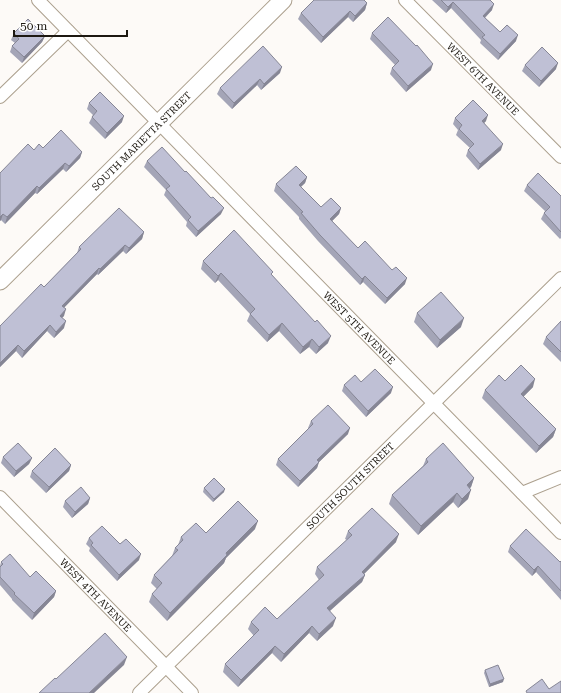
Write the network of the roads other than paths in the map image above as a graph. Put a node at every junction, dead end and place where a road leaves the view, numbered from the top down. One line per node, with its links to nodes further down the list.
1 (38, 0): 4 (street, WEST 5TH AVENUE)
2 (283, 0): 6 (main road, SOUTH MARIETTA STREET)
3 (405, 0): 7 (street, WEST 6TH AVENUE)
4 (68, 31): 5 (street); 6 (street, WEST 5TH AVENUE)
5 (0, 97)
6 (158, 123): 9 (main road, SOUTH MARIETTA STREET); 10 (street, WEST 5TH AVENUE)
7 (561, 157)
8 (561, 278): 10 (street, SOUTH SOUTH STREET)
9 (0, 282)
10 (434, 403): 12 (street, WEST 5TH AVENUE); 15 (street, SOUTH SOUTH STREET)
11 (561, 477): 12 (street)
12 (522, 493): 14 (street, WEST 5TH AVENUE)
13 (0, 497): 15 (street, WEST 4TH AVENUE)
14 (561, 533)
15 (166, 666): 16 (street, SOUTH SOUTH STREET); 17 (street, WEST 4TH AVENUE)
16 (139, 693)
17 (192, 693)

